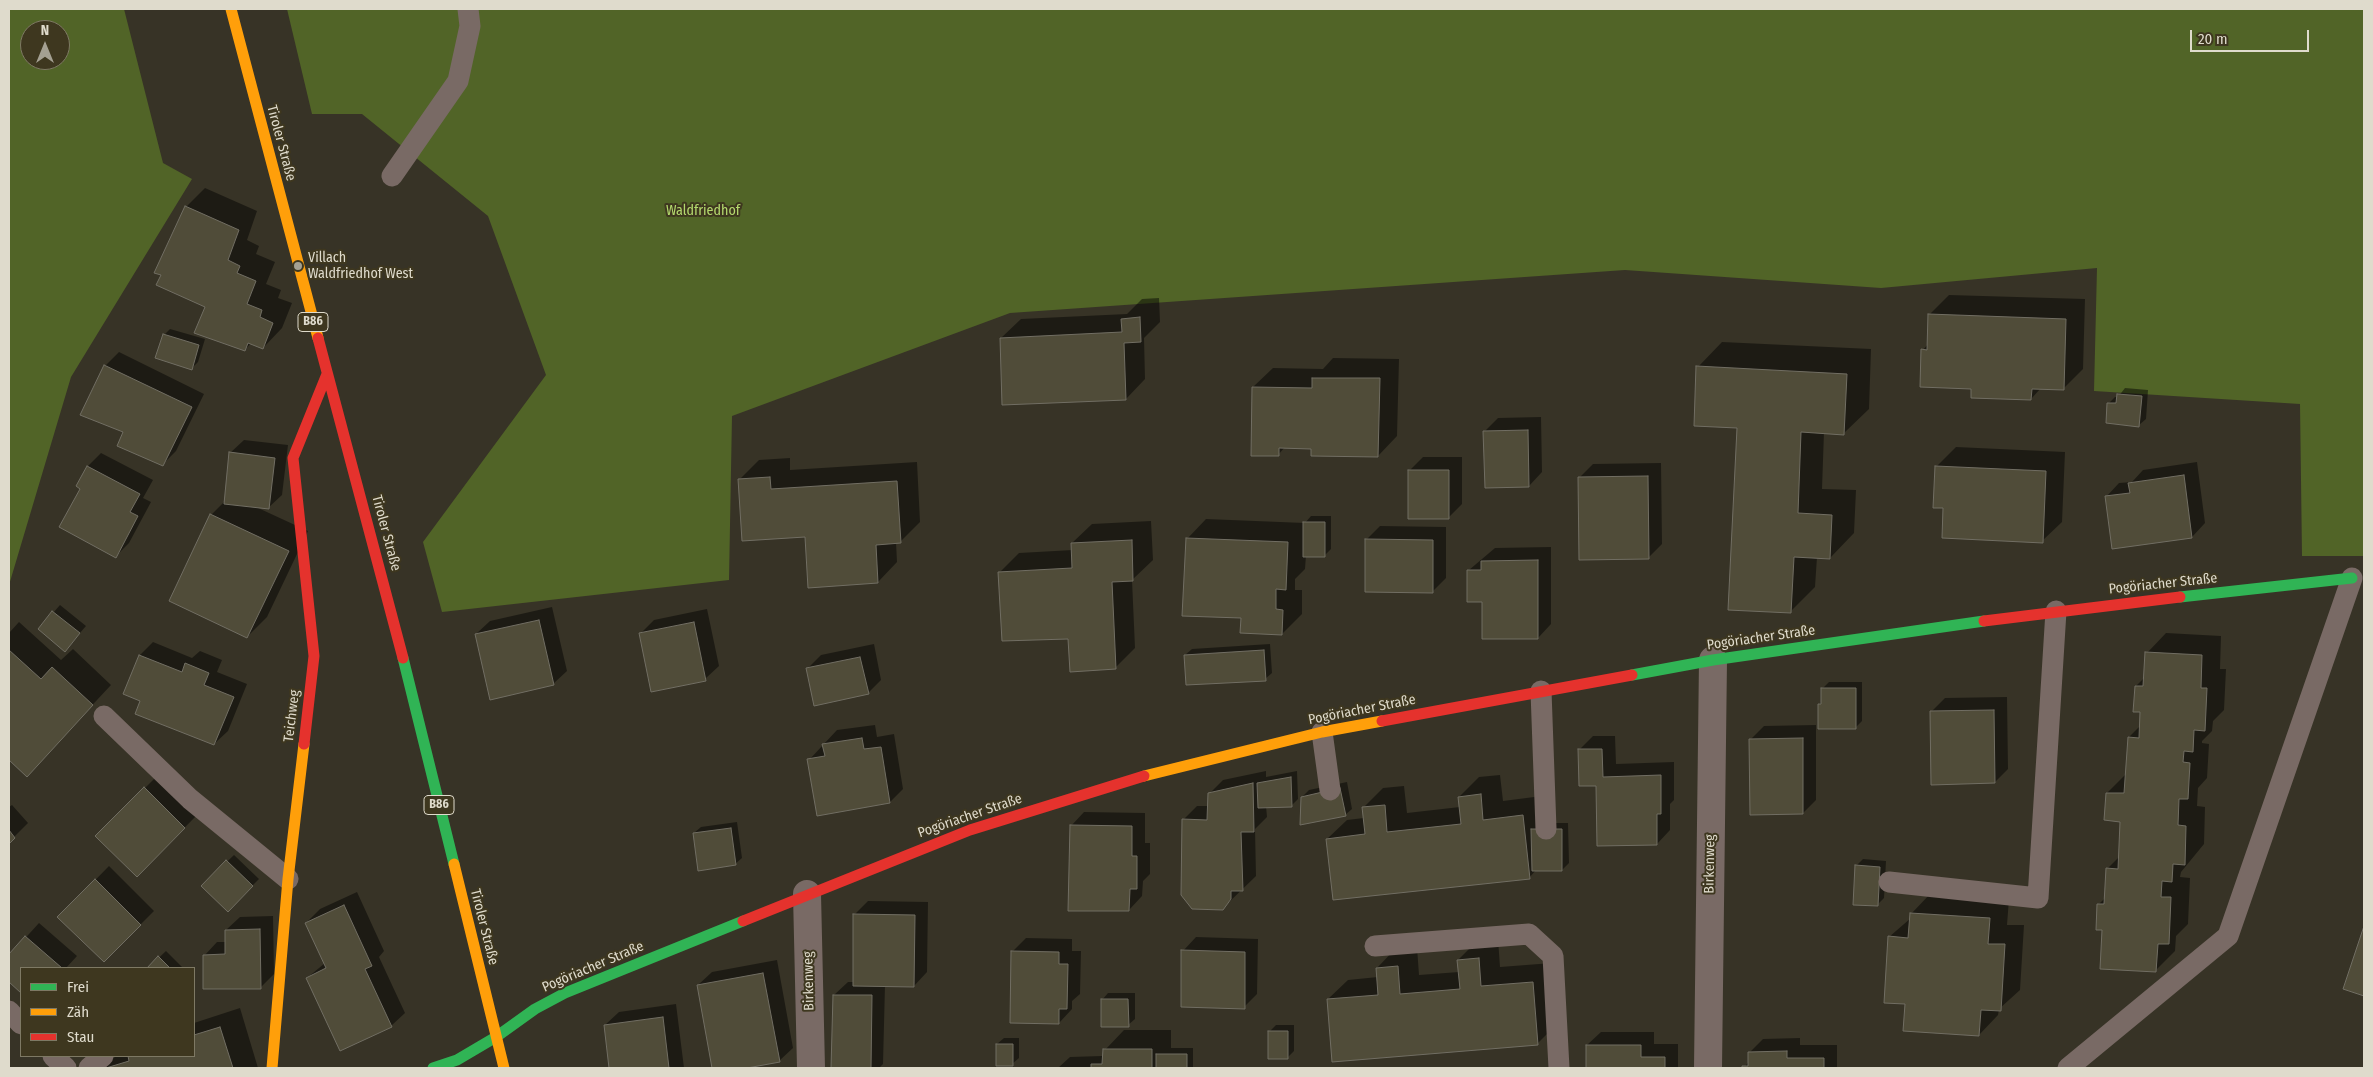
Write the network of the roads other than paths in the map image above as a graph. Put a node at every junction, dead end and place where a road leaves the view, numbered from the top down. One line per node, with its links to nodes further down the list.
1 (231, 9): 4 (street, Tiroler Straße / B86)
2 (468, 9): 3 (lane)
3 (392, 176)
4 (327, 374): 13 (street, Teichweg); 19 (street, Tiroler Straße / B86)
5 (2352, 578): 6 (street, Pogöriacher Straße); 30 (lane)
6 (2056, 611): 7 (street, Pogöriacher Straße); 14 (lane)
7 (1713, 660): 8 (street, Pogöriacher Straße); 29 (street, Birkenweg)
8 (1540, 691): 10 (street, Pogöriacher Straße); 12 (lane)
9 (104, 716): 13 (lane)
10 (1322, 732): 11 (lane); 15 (street, Pogöriacher Straße)
11 (1330, 790)
12 (1546, 829)
13 (288, 879): 24 (street, Teichweg)
14 (1889, 882)
15 (807, 894): 19 (street, Pogöriacher Straße); 27 (street, Birkenweg)
16 (1375, 946): 28 (lane)
17 (9, 1012): 18 (lane)
18 (20, 1023)
19 (496, 1037): 25 (street, Pogöriacher Straße); 26 (street, Tiroler Straße / B86)
20 (55, 1057): 22 (lane)
21 (102, 1057): 23 (lane)
22 (66, 1068)
23 (89, 1068)
24 (272, 1068)
25 (433, 1068)
26 (504, 1068)
27 (811, 1068)
28 (1559, 1068)
29 (1708, 1068)
30 (2068, 1068)

